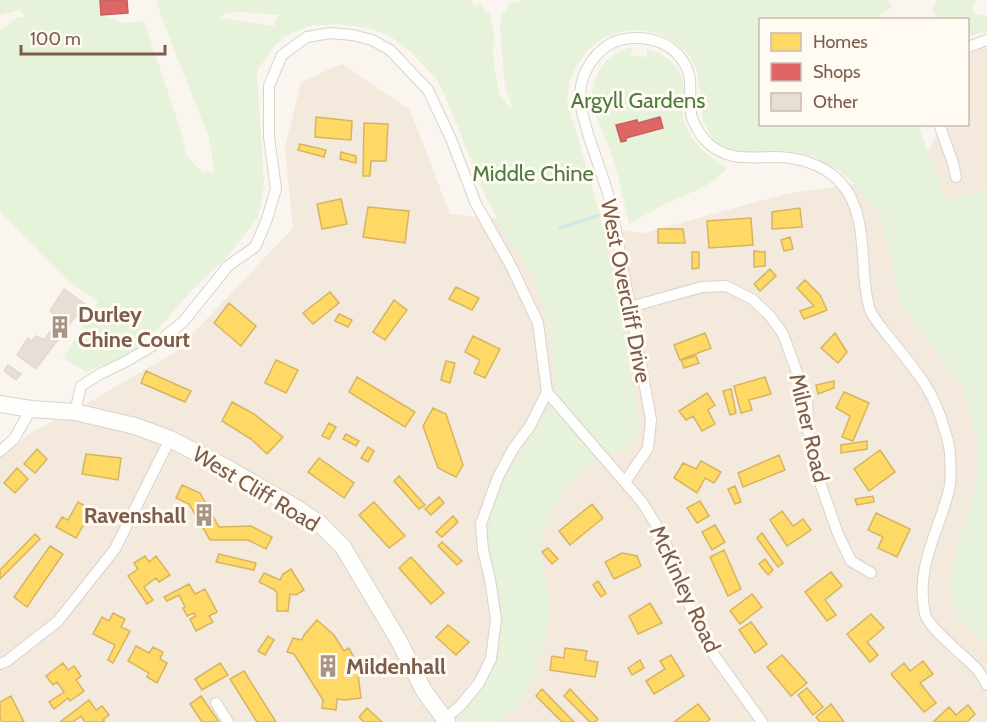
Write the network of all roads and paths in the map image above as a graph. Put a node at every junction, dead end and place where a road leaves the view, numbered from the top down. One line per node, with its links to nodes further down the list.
1 (987, 40): 2 (street)
2 (969, 47)
3 (940, 126): 4 (street)
4 (956, 177)
5 (630, 307): 12 (street, West Overcliff Drive); 13 (street, Milner Road); 15 (street, West Overcliff Drive)
6 (547, 392): 9 (street); 12 (street, McKinley Road); 17 (street)
7 (0, 404): 8 (street, West Cliff Road)
8 (31, 409): 9 (street, West Cliff Road); 11 (street)
9 (75, 412): 10 (street, West Cliff Road)
10 (170, 439): 14 (street); 17 (street, West Cliff Road)
11 (0, 451)
12 (625, 482): 19 (street, McKinley Road)
13 (871, 573)
14 (0, 664)
15 (987, 685)
16 (216, 703): 18 (street)
17 (444, 721)
18 (228, 722)
19 (762, 722)

